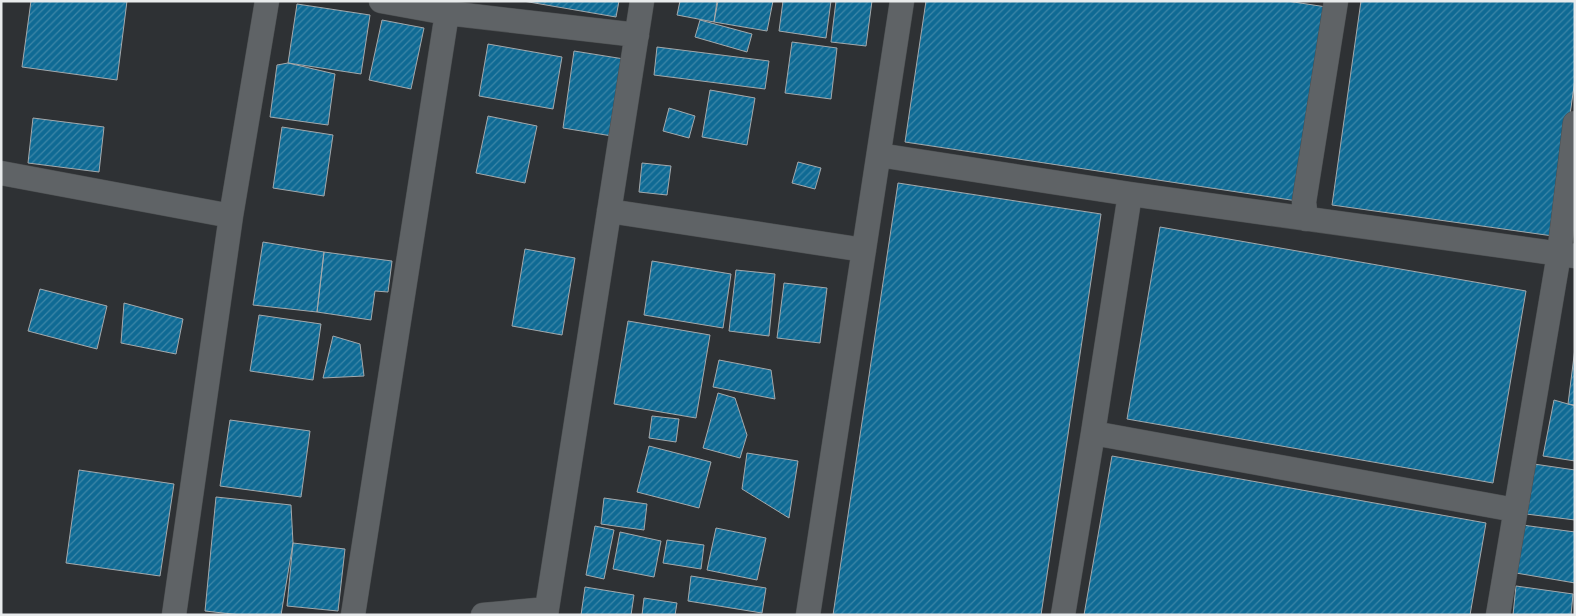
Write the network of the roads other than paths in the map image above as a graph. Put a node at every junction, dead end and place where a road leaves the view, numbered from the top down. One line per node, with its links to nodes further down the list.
1 (267, 1): 13 (street)
2 (381, 1): 6 (street)
3 (642, 1): 7 (street)
4 (902, 1): 9 (street)
5 (1336, 1): 14 (street)
6 (447, 13): 7 (street); 21 (street)
7 (637, 35): 12 (street)
8 (1575, 123): 16 (street)
9 (880, 155): 11 (street); 15 (street)
10 (1, 173): 13 (street)
11 (1130, 194): 14 (street); 17 (street)
12 (609, 211): 15 (street); 19 (street)
13 (232, 216): 20 (street)
14 (1306, 219): 16 (street)
15 (864, 250): 23 (street)
16 (1567, 255): 18 (street)
17 (1093, 433): 18 (street); 24 (street)
18 (1516, 510): 25 (street)
19 (546, 612): 22 (street)
20 (174, 615)
21 (353, 615)
22 (483, 615)
23 (808, 615)
24 (1063, 615)
25 (1498, 615)

